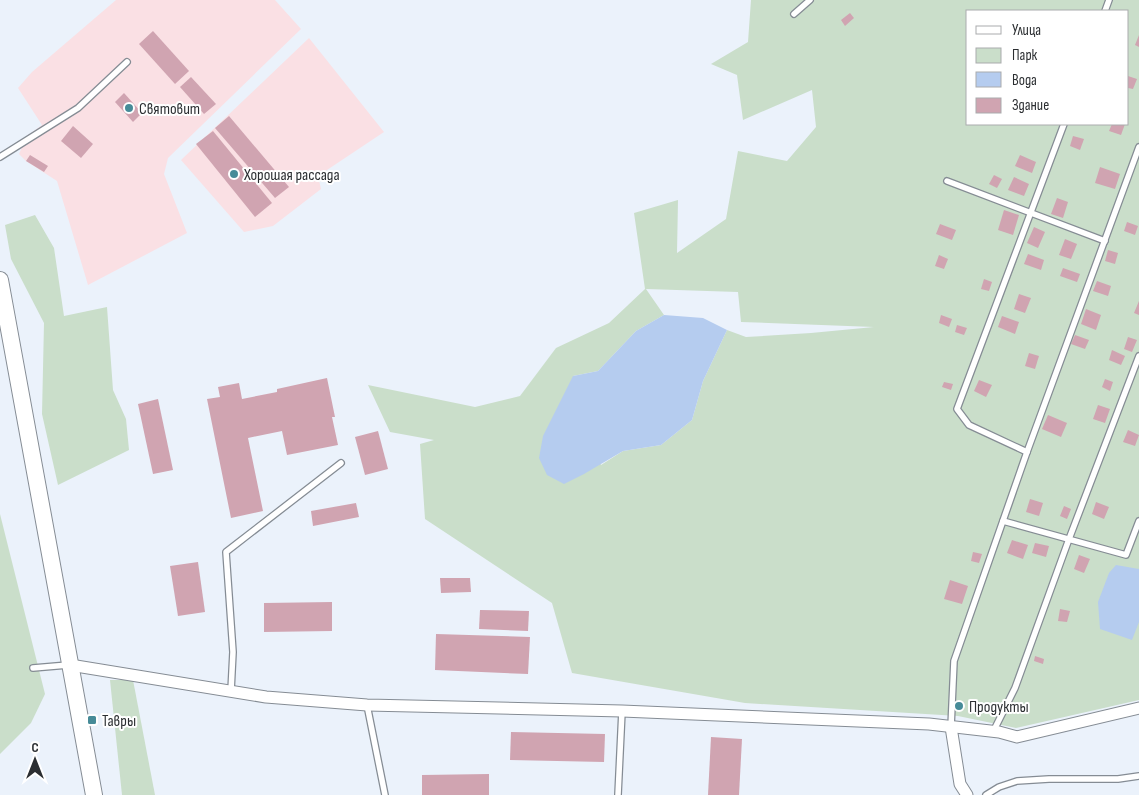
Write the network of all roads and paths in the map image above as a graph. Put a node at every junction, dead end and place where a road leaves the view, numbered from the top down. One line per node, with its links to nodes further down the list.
1 (810, 0): 2 (lane)
2 (794, 14)
3 (127, 62): 6 (lane)
4 (1064, 125): 8 (lane)
5 (1139, 147): 9 (lane)
6 (0, 158)
7 (947, 181): 8 (lane)
8 (1031, 213): 9 (lane); 12 (lane)
9 (1105, 240): 12 (lane)
10 (0, 280): 17 (main road)
11 (1139, 356): 16 (lane)
12 (1027, 452): 14 (lane)
13 (341, 463): 19 (lane)
14 (1003, 521): 16 (lane); 23 (lane)
15 (1139, 521): 16 (lane)
16 (1069, 539): 24 (lane)
17 (70, 665): 18 (lane); 19 (street); 26 (main road)
18 (33, 668)
19 (231, 691): 20 (street)
20 (367, 705): 22 (street); 27 (lane)
21 (1139, 708): 24 (street)
22 (622, 712): 23 (street); 28 (lane)
23 (951, 727): 24 (street); 29 (street)
24 (993, 732)
25 (1139, 776): 30 (lane)
26 (94, 795)
27 (386, 795)
28 (618, 795)
29 (967, 795)
30 (986, 795)

